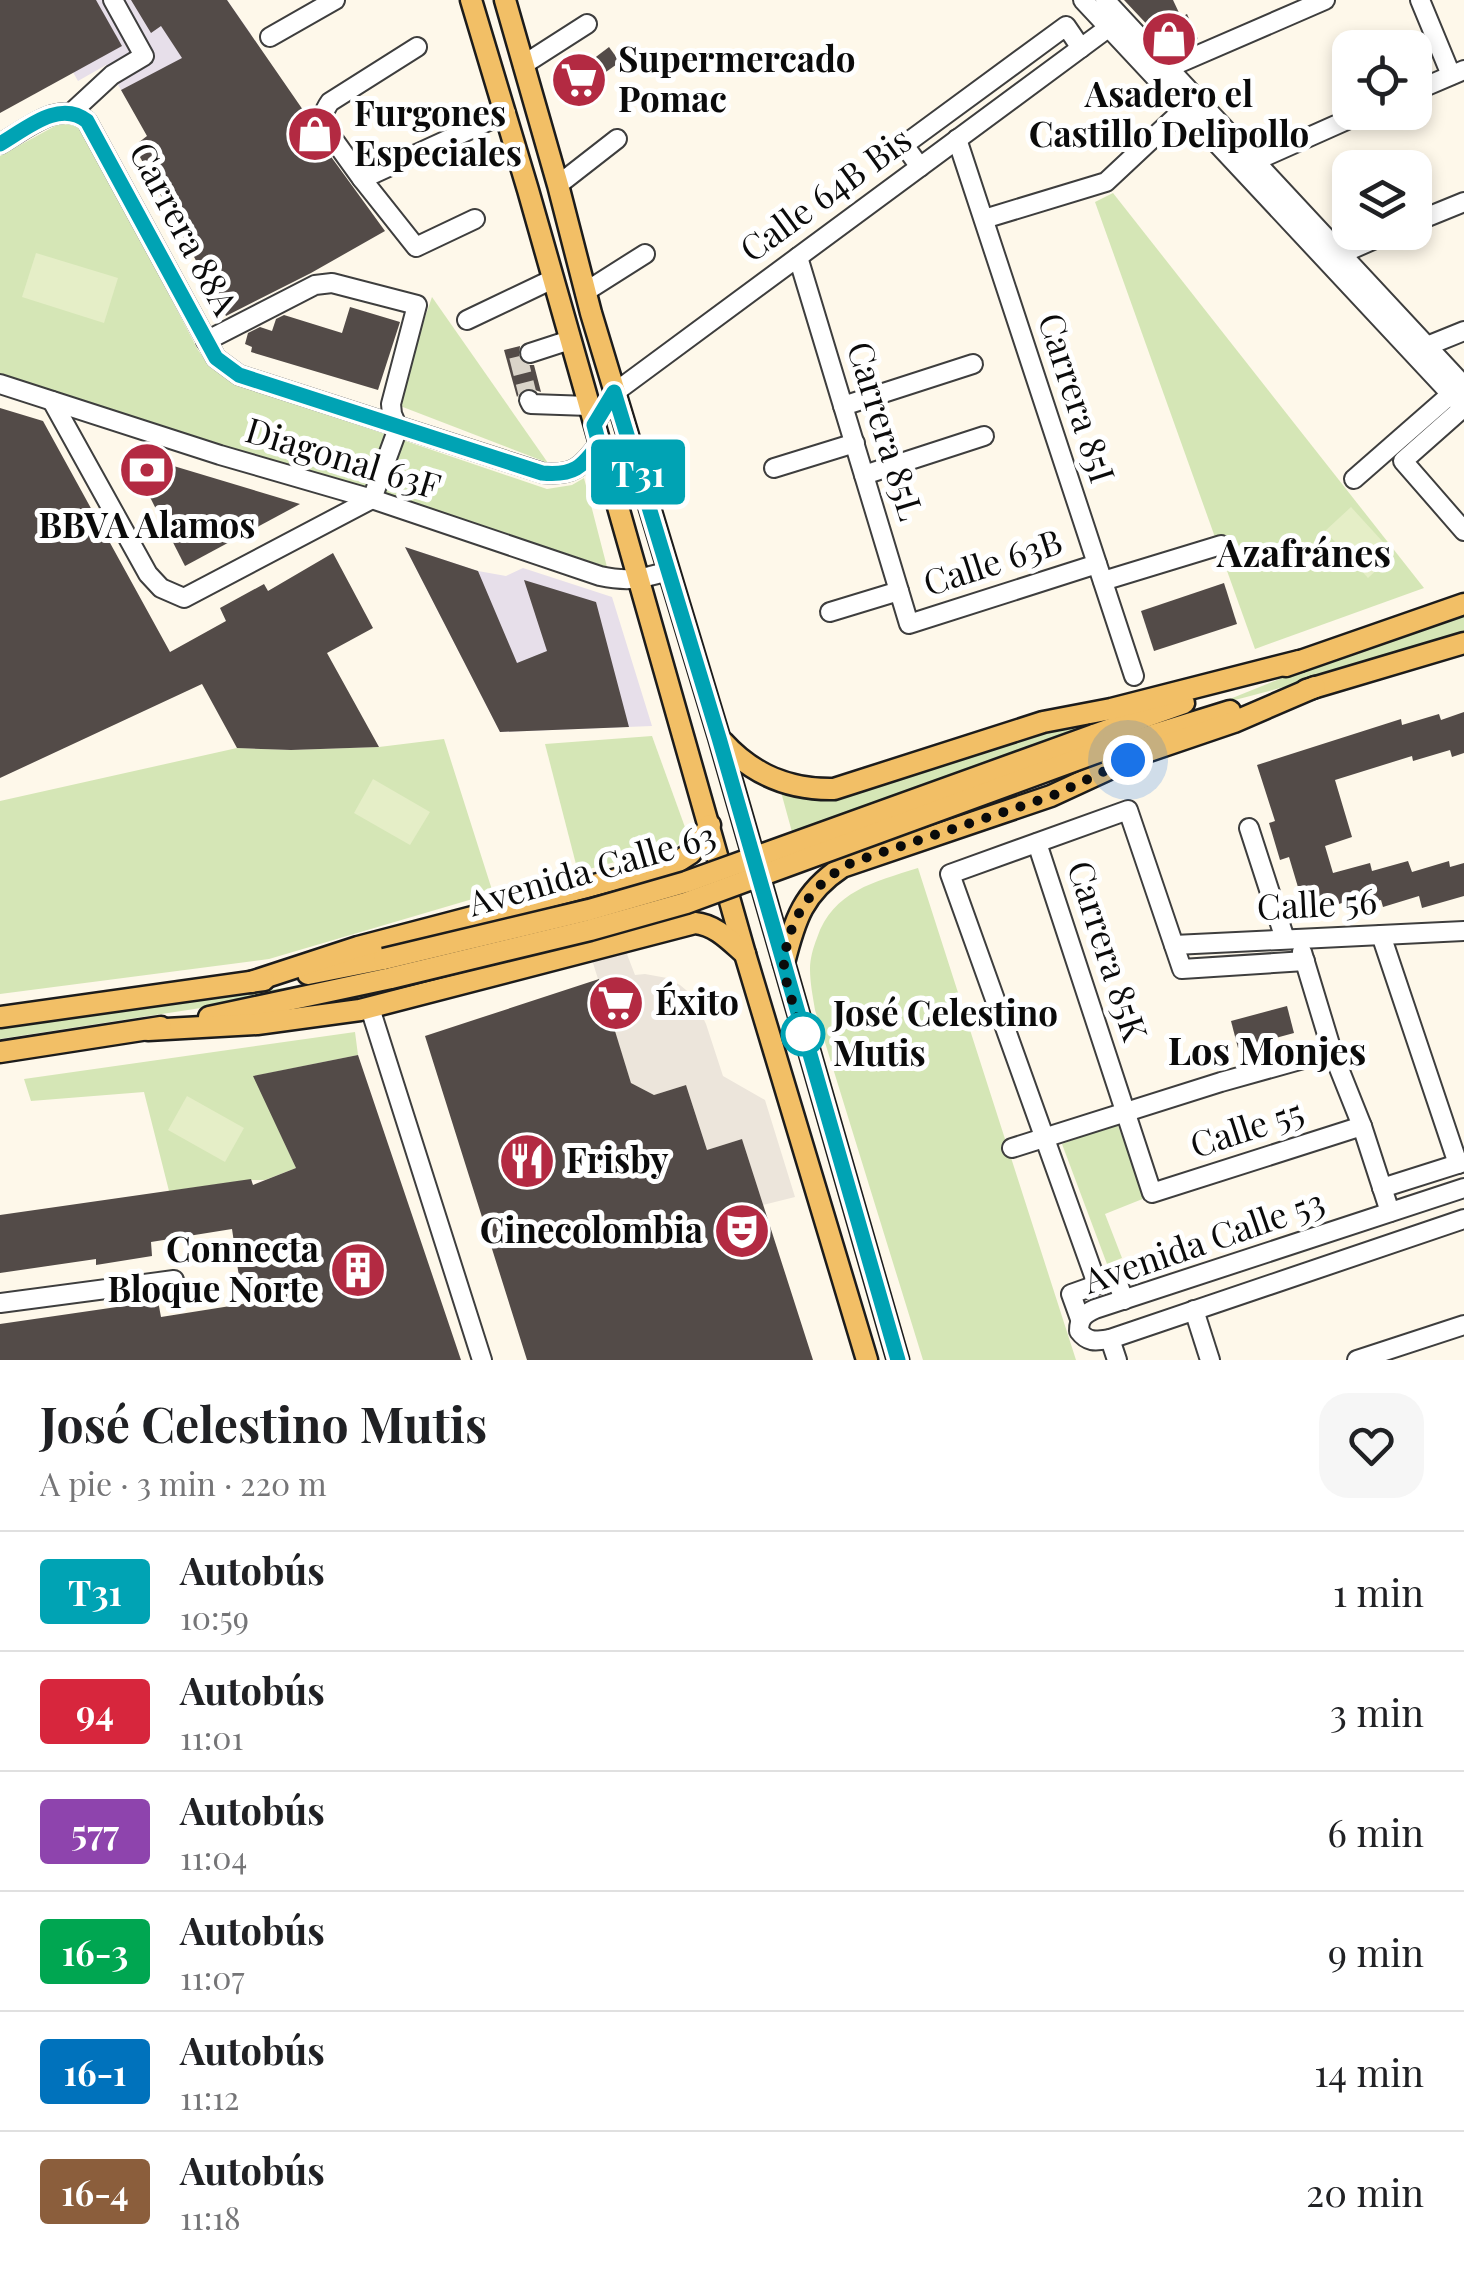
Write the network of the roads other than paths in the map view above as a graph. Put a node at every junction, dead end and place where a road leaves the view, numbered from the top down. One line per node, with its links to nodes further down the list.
1 (113, 0): 20 (street)
2 (335, 0): 11 (street)
3 (472, 0): 21 (main road)
4 (505, 0): 14 (main road)
5 (1082, 0): 10 (street)
6 (1105, 0): 15 (street)
7 (1325, 0): 15 (street)
8 (1420, 0): 16 (street)
9 (587, 24): 14 (street)
10 (1108, 28): 13 (street, Calle 64B Bis); 18 (street); 19 (street)
11 (270, 36)
12 (417, 47): 28 (street)
13 (1081, 48): 24 (street, Calle 64B Bis); 27 (street)
14 (524, 65): 29 (main road)
15 (1168, 68): 18 (street)
16 (1458, 73): 17 (street)
17 (1432, 84)
18 (1184, 85): 26 (street)
19 (1184, 109): 33 (street); 50 (street)
20 (72, 112): 25 (street); 43 (street, Carrera 88A)
21 (506, 113): 28 (street); 38 (main road)
22 (1332, 127): 26 (street)
23 (618, 138): 29 (street)
24 (958, 139): 27 (street, Calle 64B Bis); 33 (street, Carrera 85I)
25 (0, 144)
26 (1254, 161): 36 (street)
27 (920, 166): 37 (street, Calle 64B Bis)
28 (362, 179): 32 (street)
29 (558, 185): 39 (main road)
30 (1464, 202): 31 (street)
31 (1432, 215)
32 (475, 219)
33 (984, 219): 65 (street, Carrera 85I)
34 (1350, 250): 36 (street)
35 (644, 254): 39 (street)
36 (1341, 254): 44 (street)
37 (798, 256): 49 (street, Calle 64B Bis); 53 (street, Carrera 85L)
38 (553, 279): 40 (street); 42 (main road)
39 (586, 292): 49 (main road)
40 (468, 320)
41 (1464, 331): 44 (street)
42 (570, 340): 45 (street); 54 (main road)
43 (206, 342): 47 (street, Carrera 88A); 55 (street)
44 (1427, 346): 50 (street)
45 (530, 353)
46 (973, 364): 53 (street)
47 (239, 375): 55 (street, Diagonal 63F)
48 (0, 384): 52 (street, Diagonal 63F)
49 (614, 392): 54 (street, Calle 64B Bis); 64 (main road)
50 (1461, 396): 60 (street); 62 (street)
51 (529, 400): 54 (street)
52 (52, 401): 61 (street, Diagonal 63F); 61 (street)
53 (843, 406): 57 (street, Carrera 85L)
54 (594, 425): 55 (street, Diagonal 63F); 66 (main road)
55 (398, 428): 61 (street)
56 (984, 436): 59 (street)
57 (854, 444): 58 (street); 59 (street, Carrera 85L)
58 (774, 468)
59 (864, 476): 67 (street, Carrera 85L)
60 (1354, 478)
61 (372, 499): 66 (street, Diagonal 63F)
62 (1464, 532)
63 (1221, 545): 65 (street, Calle 63B)
64 (668, 570): 66 (street, Diagonal 63F); 75 (main road)
65 (1100, 573): 70 (street, Calle 63B); 73 (street, Carrera 85I)
66 (638, 580): 77 (main road)
67 (900, 592): 69 (street, Calle 63B); 70 (street, Carrera 85L)
68 (1464, 604): 72 (main road, Avenida Calle 63)
69 (830, 612)
70 (909, 624)
71 (1464, 644): 74 (main road, Avenida Calle 63)
72 (1299, 661): 75 (main road); 76 (main road, Avenida Calle 63)
73 (1134, 676)
74 (1315, 687): 76 (main road, Avenida Calle 63); 86 (main road)
75 (719, 738): 86 (main road)
76 (1096, 744): 87 (main road, Avenida Calle 63, bridge)
77 (710, 825): 84 (main road); 88 (main road)
78 (1249, 828): 82 (street)
79 (1037, 843): 83 (street); 94 (street, Carrera 85K); 96 (street)
80 (1464, 931): 81 (street, Calle 56)
81 (1382, 934): 82 (street, Calle 56); 98 (street)
82 (1291, 939): 83 (street, Calle 56); 85 (street)
83 (1174, 945): 85 (street)
84 (745, 954): 89 (main road); 114 (main road)
85 (1305, 961): 93 (street)
86 (784, 967): 115 (main road)
87 (388, 968): 88 (main road, Avenida Calle 63); 91 (main road, Avenida Calle 63)
88 (251, 982): 90 (main road, Avenida Calle 63)
89 (370, 1008): 91 (main road); 113 (street)
90 (0, 1018)
91 (148, 1030): 92 (main road, Avenida Calle 63)
92 (0, 1052)
93 (1332, 1052): 94 (street); 95 (street)
94 (1125, 1111): 96 (street); 101 (street, Carrera 85K)
95 (1362, 1126): 99 (street); 101 (street, Calle 55)
96 (1045, 1137): 97 (street); 105 (street)
97 (1012, 1148)
98 (1461, 1163): 99 (street)
99 (1382, 1188): 102 (street)
100 (1459, 1190): 102 (street, Avenida Calle 53); 103 (street)
101 (1152, 1193)
102 (1390, 1212): 106 (street, Avenida Calle 53)
103 (1464, 1220): 108 (street, Avenida Calle 53)
104 (174, 1280): 107 (street)
105 (1097, 1284): 106 (street); 109 (street)
106 (1124, 1300): 109 (street, Avenida Calle 53)
107 (0, 1304)
108 (1194, 1310): 111 (street, Avenida Calle 53); 117 (street)
109 (1080, 1319): 111 (street, Avenida Calle 53)
110 (1464, 1326): 112 (street)
111 (1110, 1338): 116 (street)
112 (1409, 1352): 118 (street)
113 (482, 1360)
114 (866, 1360)
115 (898, 1360)
116 (1118, 1360)
117 (1210, 1360)
118 (1358, 1360)

